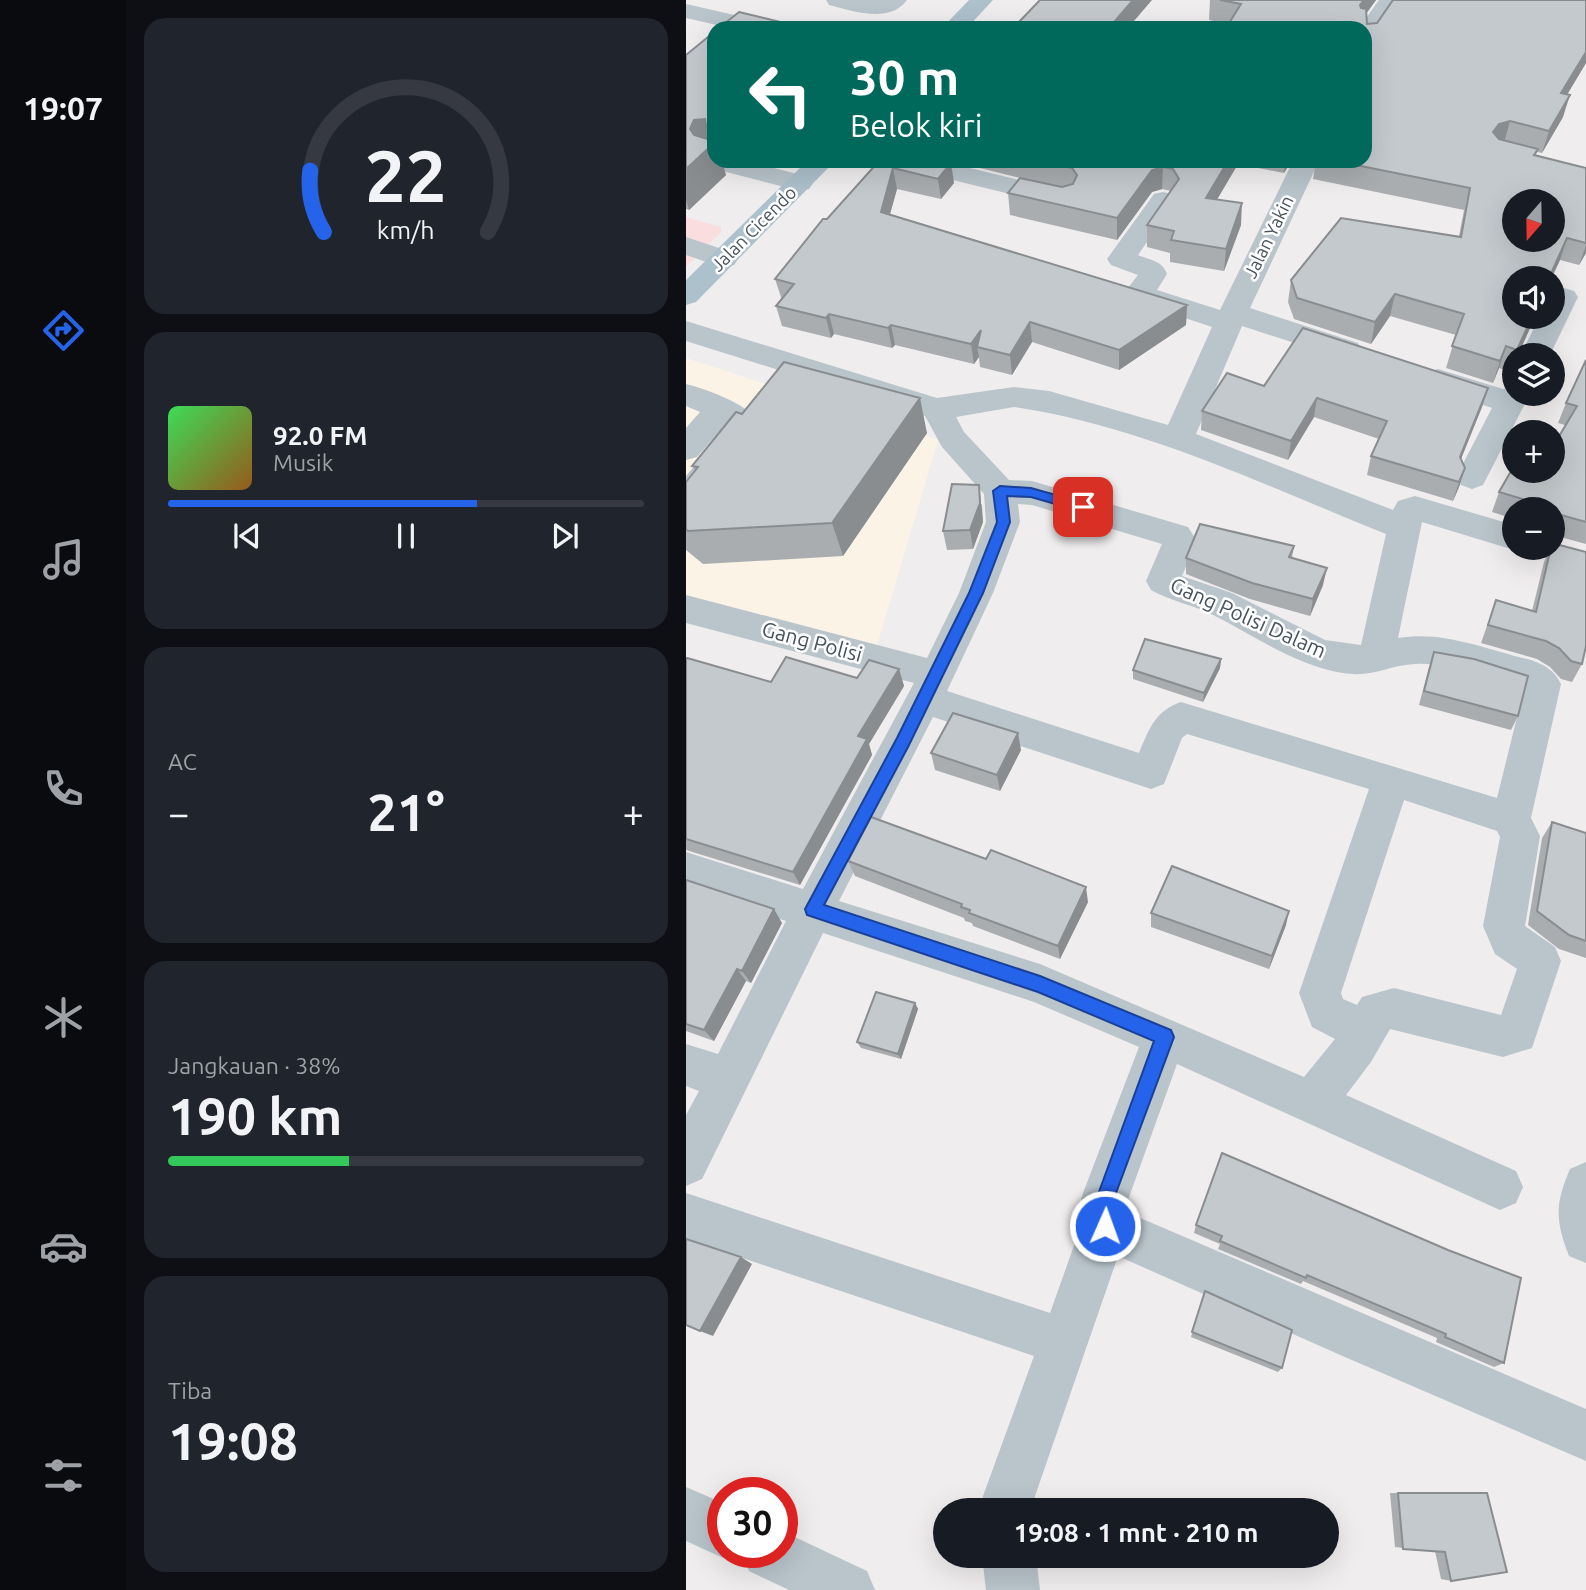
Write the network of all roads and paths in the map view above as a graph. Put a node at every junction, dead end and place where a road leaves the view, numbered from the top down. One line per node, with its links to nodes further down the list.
1 (896, 0): 4 (street)
2 (982, 0): 7 (main road)
3 (1390, 0): 8 (street)
4 (844, 8)
5 (686, 11): 6 (street)
6 (730, 21)
7 (961, 21)
8 (1372, 27)
9 (761, 168): 13 (street)
10 (815, 168): 13 (main road, Jalan Cicendo)
11 (937, 168): 14 (street)
12 (1303, 168): 21 (street, Jalan Yakin)
13 (800, 183): 17 (main road, Jalan Cicendo)
14 (1063, 199)
15 (1163, 200): 19 (street)
16 (686, 246): 17 (street)
17 (724, 259): 20 (main road, Jalan Cicendo)
18 (1107, 283): 19 (street)
19 (1140, 294): 21 (street)
20 (686, 296)
21 (1231, 318): 24 (street); 28 (street, Jalan Yakin)
22 (686, 331): 27 (street)
23 (686, 394): 26 (street)
24 (1502, 395)
25 (1509, 406): 30 (street)
26 (721, 408): 29 (street); 32 (street)
27 (936, 409): 28 (street); 31 (street)
28 (1178, 439): 33 (street)
29 (686, 449)
30 (1472, 477)
31 (1000, 491): 36 (street, Gang Polisi Dalam); 37 (street)
32 (686, 498)
33 (1404, 528): 34 (street); 36 (street)
34 (1502, 534)
35 (686, 609): 37 (street, Gang Polisi)
36 (1376, 660): 39 (street, Gang Polisi Dalam)
37 (931, 687): 38 (street, Gang Polisi); 41 (street)
38 (1391, 780): 39 (street); 42 (street)
39 (1511, 819): 42 (street)
40 (686, 870): 41 (street)
41 (813, 909): 43 (street); 45 (street)
42 (1364, 1031): 46 (street)
43 (1165, 1037): 46 (street); 51 (street)
44 (686, 1065): 45 (street)
45 (727, 1079): 47 (street)
46 (1312, 1103): 49 (street)
47 (686, 1163)
48 (1586, 1185): 52 (street)
49 (1500, 1187)
50 (686, 1216): 53 (street)
51 (1105, 1226): 53 (street); 54 (street)
52 (1586, 1239)
53 (1064, 1342): 55 (street)
54 (1586, 1435)
55 (1009, 1498)
56 (686, 1513): 57 (street)
57 (707, 1523)
58 (798, 1566): 60 (street)
59 (1010, 1568): 61 (street)
60 (848, 1590)
61 (1013, 1590)

